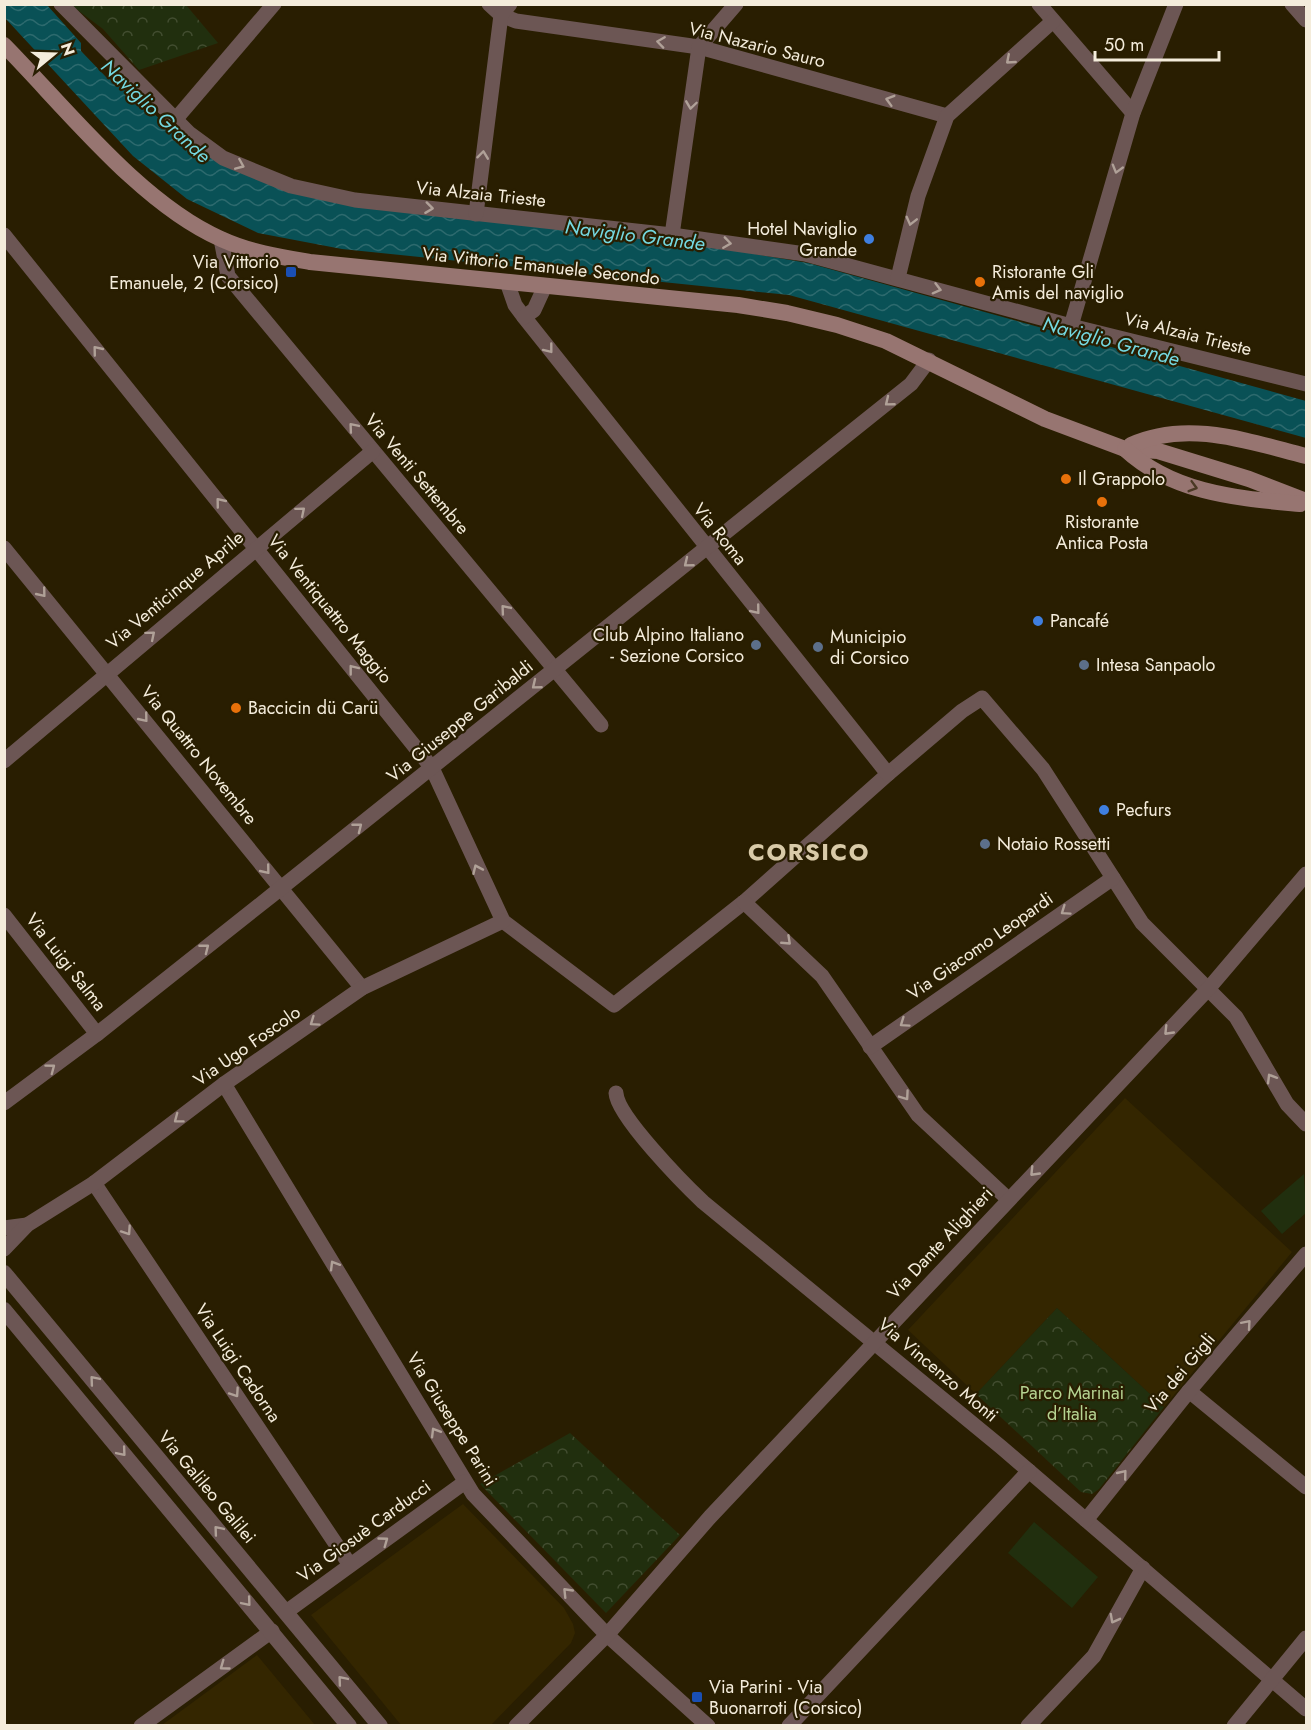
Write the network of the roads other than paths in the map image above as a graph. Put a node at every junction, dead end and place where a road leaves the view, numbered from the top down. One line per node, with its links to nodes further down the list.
1 (61, 4): 15 (street, Via Alzaia Trieste)
2 (274, 4): 15 (street)
3 (489, 4): 8 (street, Via Nazario Sauro)
4 (736, 4): 12 (street)
5 (1039, 4): 10 (street)
6 (1176, 4): 13 (street)
7 (1292, 4): 9 (street)
8 (506, 10): 12 (street, Via Nazario Sauro, one-way to 8); 16 (street, one-way to 8)
9 (1306, 20)
10 (1053, 21): 13 (street); 14 (street, one-way to 14)
11 (4, 45): 19 (main road, Via Vittorio Emanuele Secondo)
12 (699, 47): 14 (street, Via Nazario Sauro, one-way to 12); 18 (street, one-way to 18)
13 (1133, 113): 24 (street, one-way to 24)
14 (946, 116): 20 (street, one-way to 20)
15 (175, 120): 16 (street, Via Alzaia Trieste, one-way to 16)
16 (476, 214): 18 (street, Via Alzaia Trieste)
17 (4, 235): 32 (street, Via Ventiquattro Maggio, one-way to 17)
18 (672, 235): 20 (street, Via Alzaia Trieste, one-way to 20)
19 (221, 239): 21 (main road, Via Vittorio Emanuele Secondo); 28 (street, Via Venti Settembre, one-way to 19)
20 (898, 278): 24 (street, Via Alzaia Trieste, one-way to 24)
21 (507, 282): 22 (main road, Via Vittorio Emanuele Secondo); 23 (street, Via Roma)
22 (545, 286): 23 (street); 25 (main road, Via Vittorio Emanuele Secondo)
23 (524, 317): 33 (street, Via Roma, one-way to 33)
24 (1071, 326): 26 (street, Via Alzaia Trieste)
25 (929, 360): 27 (main road, Via Vittorio Emanuele Secondo); 33 (street, Via Giuseppe Garibaldi, one-way to 33)
26 (1306, 384)
27 (1125, 449): 29 (main road); 30 (main road, Via Vittorio Emanuele Secondo); 30 (main road, Via Vittorio Emanuele Secondo, one-way to 30)
28 (373, 451): 32 (street, Via Venticinque Aprile, one-way to 28); 34 (street, Via Venti Settembre, one-way to 28)
29 (1306, 456)
30 (1306, 503)
31 (4, 548): 35 (street, Via Quattro Novembre, one-way to 35)
32 (257, 548): 35 (street, Via Venticinque Aprile, one-way to 32); 38 (street, Via Ventiquattro Maggio, one-way to 32)
33 (706, 548): 34 (street, Via Giuseppe Garibaldi, one-way to 34); 39 (street, Via Roma, one-way to 39)
34 (556, 669): 36 (street, Via Venti Settembre); 38 (street, Via Giuseppe Garibaldi, one-way to 38)
35 (107, 673): 37 (street, Via Venticinque Aprile); 42 (street, Via Quattro Novembre, one-way to 42)
36 (601, 725)
37 (4, 761)
38 (432, 768): 42 (street, Via Giuseppe Garibaldi, one-way to 38); 45 (street, Via Ventiquattro Maggio, one-way to 38)
39 (888, 774): 41 (street); 43 (street)
40 (1306, 874): 47 (street, Via Dante Alighieri)
41 (1113, 878): 47 (street); 49 (street, Via Giacomo Leopardi, one-way to 49)
42 (281, 888): 46 (street, Via Quattro Novembre); 48 (street, Via Giuseppe Garibaldi, one-way to 42)
43 (744, 902): 45 (street, Via Ventiquattro Maggio); 49 (street, one-way to 49)
44 (4, 915): 48 (street, Via Luigi Salma)
45 (503, 921): 46 (street, Via Ugo Foscolo)
46 (362, 988): 50 (street, Via Ugo Foscolo, one-way to 50)
47 (1209, 988): 53 (street, one-way to 47); 55 (street, Via Dante Alighieri, one-way to 55)
48 (97, 1034): 52 (street, Via Giuseppe Garibaldi, one-way to 48)
49 (870, 1047): 55 (street, one-way to 55)
50 (224, 1084): 54 (street, Via Ugo Foscolo, one-way to 54); 65 (street, Via Giuseppe Parini, one-way to 50)
51 (616, 1093): 62 (street, Via Vincenzo Monti)
52 (4, 1103)
53 (1306, 1124)
54 (94, 1183): 56 (street, Via Ugo Foscolo); 68 (street, Via Luigi Cadorna, one-way to 68)
55 (1008, 1199): 62 (street, Via Dante Alighieri)
56 (27, 1225): 57 (street, Via Ugo Foscolo); 58 (street, Via Ugo Foscolo)
57 (4, 1228)
58 (4, 1249)
59 (1306, 1254): 63 (street, Via dei Gigli, one-way to 59)
60 (4, 1273): 70 (street, Via Galileo Galilei, one-way to 60)
61 (4, 1310): 71 (street, one-way to 71)
62 (875, 1342): 64 (street, Via Vincenzo Monti); 72 (street, Via Dante Alighieri)
63 (1189, 1391): 66 (street); 67 (street, Via dei Gigli, one-way to 63)
64 (1029, 1471): 67 (street, Via Vincenzo Monti); 81 (street)
65 (465, 1482): 68 (street, Via Giosuè Carducci, one-way to 65); 72 (street, Via Giuseppe Parini, one-way to 65)
66 (1306, 1487)
67 (1086, 1520): 69 (street, Via Vincenzo Monti)
68 (350, 1565): 70 (street, Via Giosuè Carducci)
69 (1143, 1568): 74 (street, Via Vincenzo Monti); 82 (street, one-way to 82)
70 (286, 1612): 78 (street, Via Galileo Galilei, one-way to 70)
71 (272, 1631): 76 (street, one-way to 76); 77 (street)
72 (607, 1635): 79 (street, Via Dante Alighieri); 80 (street, Via Giuseppe Parini)
73 (1306, 1638): 74 (street)
74 (1271, 1681): 75 (street, Via Vincenzo Monti); 83 (street)
75 (1306, 1709)
76 (141, 1725)
77 (349, 1725)
78 (380, 1725)
79 (516, 1725)
80 (708, 1725)
81 (789, 1725)
82 (1028, 1725)
83 (1234, 1725)

